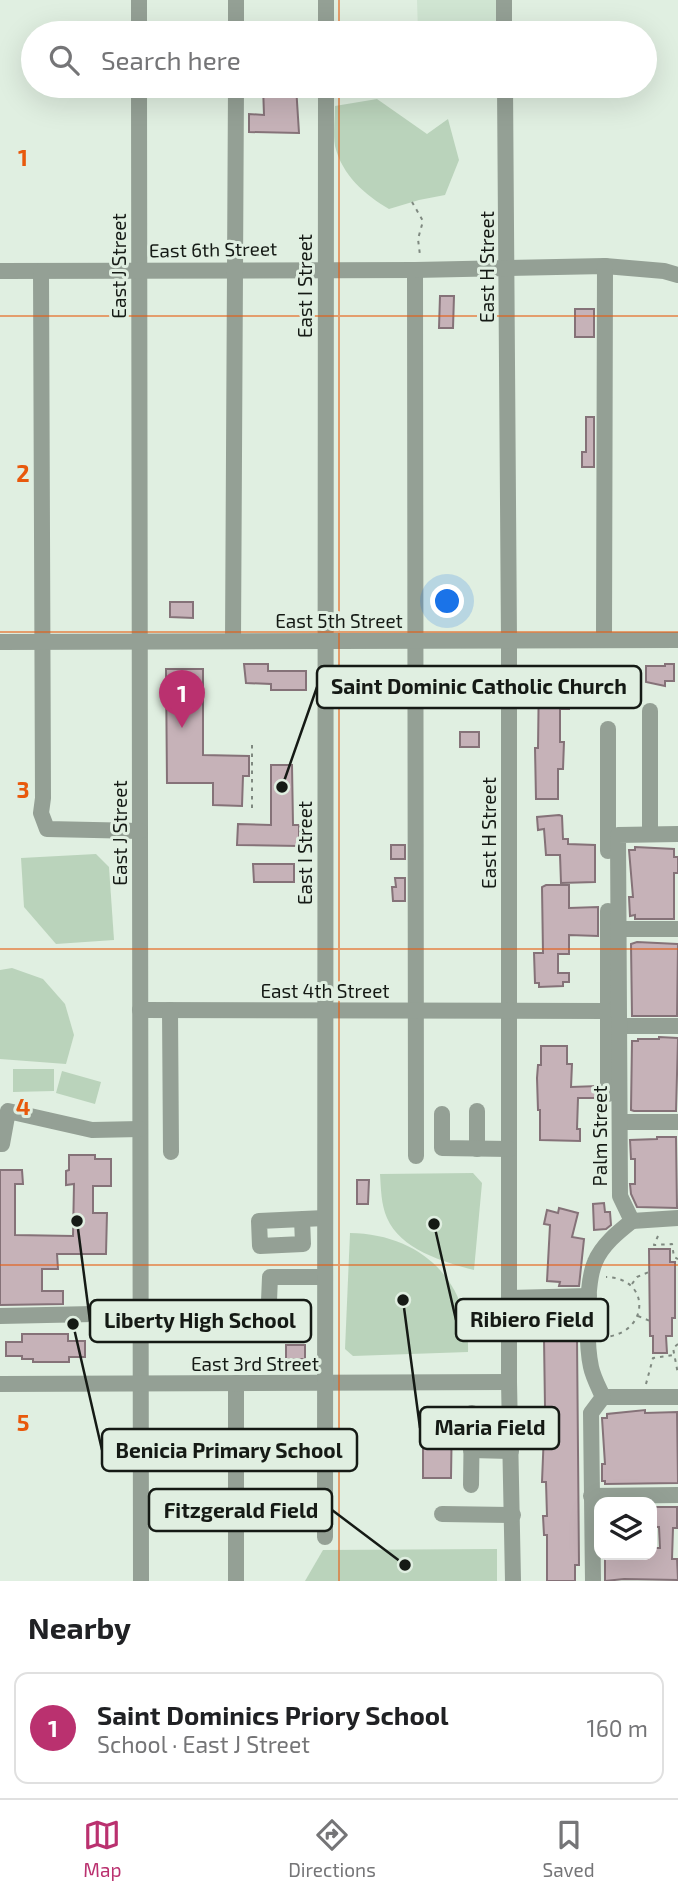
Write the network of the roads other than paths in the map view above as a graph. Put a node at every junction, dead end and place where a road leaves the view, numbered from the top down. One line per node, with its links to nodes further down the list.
1 (139, 0): 5 (street)
2 (236, 0): 6 (street)
3 (326, 0): 7 (street)
4 (504, 0): 8 (street)
5 (139, 21)
6 (236, 21)
7 (326, 21)
8 (504, 21)
9 (139, 98): 20 (street, East J Street)
10 (236, 98): 16 (street)
11 (326, 98): 15 (street, East I Street)
12 (505, 98): 14 (street, East H Street)
13 (605, 267): 14 (street, East 6th Street); 21 (street, East 6th Street); 22 (street)
14 (507, 268): 17 (street, East 6th Street); 27 (street, East H Street)
15 (325, 269): 16 (street, East 6th Street); 17 (street, East 6th Street); 25 (street, East I Street)
16 (235, 270): 20 (street, East 6th Street); 24 (street)
17 (419, 270): 26 (street)
18 (0, 271): 19 (street, East 6th Street)
19 (41, 271): 20 (street, East 6th Street); 29 (street)
20 (139, 271): 30 (street, East J Street)
21 (678, 275)
22 (604, 639): 23 (street, East 5th Street); 27 (street, East 5th Street)
23 (678, 640)
24 (233, 641): 25 (street, East 5th Street); 30 (street, East 5th Street)
25 (326, 641): 26 (street, East 5th Street); 40 (street, East I Street)
26 (415, 641): 27 (street, East 5th Street); 42 (street)
27 (509, 641): 43 (street, East H Street)
28 (0, 642): 29 (street, East 5th Street)
29 (44, 642): 30 (street, East 5th Street); 33 (street)
30 (140, 642): 33 (street, East J Street)
31 (650, 711): 34 (street)
32 (608, 729): 41 (street)
33 (140, 831): 38 (street, East J Street)
34 (650, 834): 35 (street); 36 (street, Palm Street)
35 (678, 834)
36 (619, 929): 37 (street); 44 (street, Palm Street)
37 (678, 929)
38 (140, 1010): 39 (street, East 4th Street); 52 (street, East J Street)
39 (170, 1010): 40 (street, East 4th Street); 56 (street)
40 (324, 1011): 42 (street, East 4th Street); 58 (street, East I Street)
41 (608, 1011): 43 (street, East 4th Street); 46 (street)
42 (416, 1012): 43 (street, East 4th Street); 57 (street)
43 (509, 1012): 55 (street, East H Street)
44 (620, 1026): 45 (street); 50 (street, Palm Street)
45 (678, 1026)
46 (608, 1094)
47 (4, 1106): 52 (street); 53 (street)
48 (477, 1111): 54 (street)
49 (442, 1114): 54 (street)
50 (621, 1122): 51 (street); 61 (street, Palm Street)
51 (678, 1122)
52 (140, 1129): 66 (street, East J Street)
53 (0, 1144)
54 (477, 1149): 55 (street)
55 (509, 1149): 64 (street, East H Street)
56 (171, 1152)
57 (416, 1156)
58 (325, 1218): 60 (street); 62 (street, East I Street)
59 (678, 1218): 61 (street)
60 (302, 1219)
61 (632, 1221): 63 (street)
62 (325, 1277): 65 (street); 72 (street, East I Street)
63 (589, 1296): 64 (street); 68 (street)
64 (509, 1298): 69 (street, East H Street)
65 (270, 1301)
66 (140, 1313): 67 (street); 74 (street, East J Street)
67 (0, 1316)
68 (589, 1316): 69 (street); 75 (street)
69 (509, 1318): 70 (street, East H Street)
70 (509, 1382): 72 (street, East 3rd Street); 79 (street, East H Street)
71 (236, 1383): 72 (street, East 3rd Street); 74 (street, East 3rd Street); 87 (street)
72 (325, 1383): 85 (street, East I Street)
73 (0, 1384): 74 (street, East 3rd Street)
74 (140, 1385): 86 (street, East J Street)
75 (603, 1397): 76 (street); 82 (street)
76 (678, 1397)
77 (472, 1413): 78 (street)
78 (471, 1450): 79 (street); 80 (street)
79 (511, 1451): 84 (street, East H Street)
80 (471, 1485)
81 (678, 1495): 82 (street)
82 (591, 1496): 89 (street)
83 (442, 1514): 84 (street)
84 (513, 1515): 88 (street, East H Street)
85 (325, 1537)
86 (141, 1581)
87 (236, 1581)
88 (513, 1581)
89 (593, 1581)

